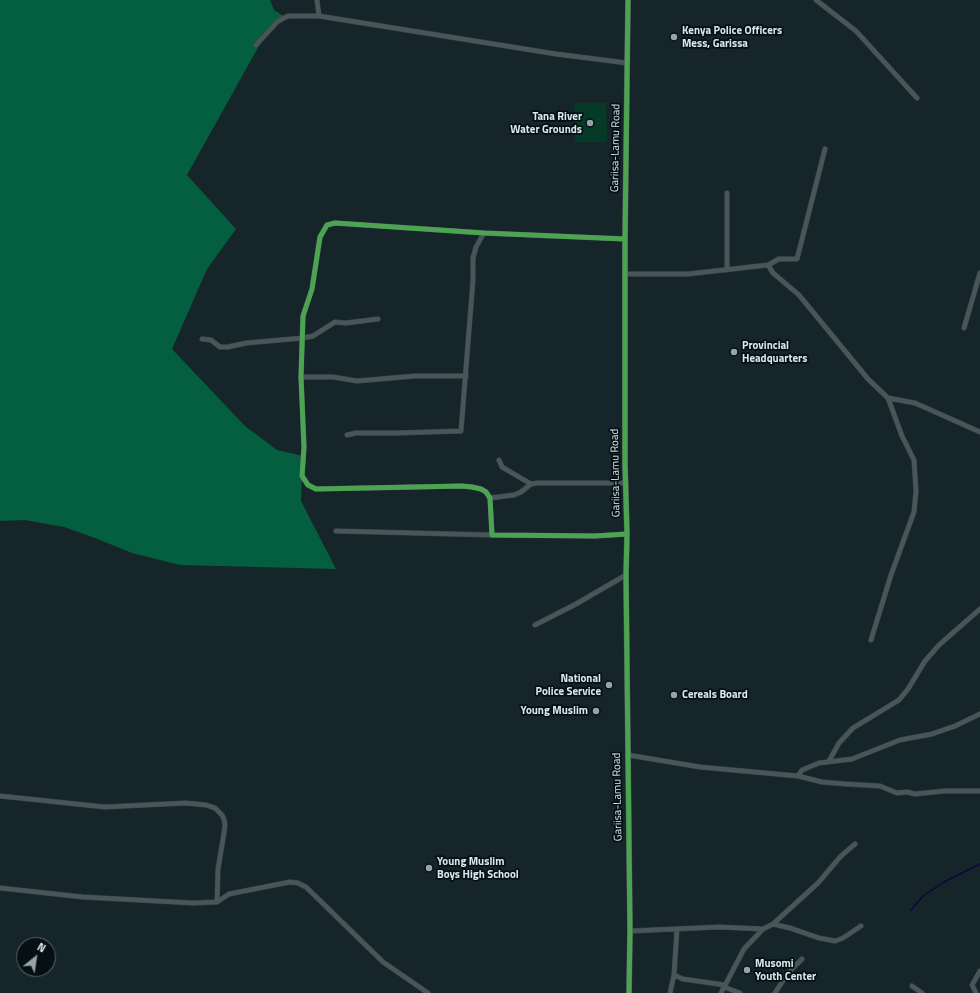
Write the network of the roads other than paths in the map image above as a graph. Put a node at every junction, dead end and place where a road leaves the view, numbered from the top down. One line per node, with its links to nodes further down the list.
1 (317, 0): 4 (street)
2 (628, 0): 6 (street, Gariisa-Lamu Road)
3 (816, 0): 7 (street)
4 (319, 16): 5 (street); 6 (street)
5 (256, 45)
6 (627, 64): 11 (street, Gariisa-Lamu Road)
7 (917, 98)
8 (824, 149): 12 (street)
9 (727, 194): 13 (street)
10 (484, 232): 11 (street); 18 (street); 20 (street)
11 (624, 239): 15 (street, Gariisa-Lamu Road)
12 (768, 265): 13 (street); 22 (street)
13 (726, 270): 15 (street)
14 (980, 273): 17 (street)
15 (625, 274): 26 (street, Gariisa-Lamu Road)
16 (378, 319): 18 (street)
17 (964, 328)
18 (302, 338): 19 (street); 21 (street)
19 (202, 339)
20 (466, 376): 21 (street); 24 (street)
21 (301, 377): 28 (street)
22 (888, 398): 23 (street); 35 (street)
23 (980, 432)
24 (346, 435)
25 (499, 460): 27 (street)
26 (626, 483): 27 (street); 30 (street, Gariisa-Lamu Road)
27 (531, 484): 28 (street)
28 (490, 498): 31 (street)
29 (336, 531): 31 (street)
30 (627, 534): 31 (street); 32 (street, Gariisa-Lamu Road)
31 (492, 535)
32 (626, 575): 34 (street); 37 (street, Gariisa-Lamu Road)
33 (980, 609): 38 (street)
34 (535, 625)
35 (872, 640)
36 (980, 714): 38 (street)
37 (628, 755): 39 (street); 49 (street, Gariisa-Lamu Road)
38 (829, 761): 39 (street)
39 (798, 776): 40 (street)
40 (980, 791)
41 (0, 796): 44 (street)
42 (855, 844): 45 (street)
43 (0, 888): 44 (street)
44 (217, 902): 55 (street)
45 (773, 924): 46 (street); 47 (street)
46 (862, 926)
47 (763, 929): 48 (street); 53 (street)
48 (677, 930): 49 (street); 52 (street)
49 (630, 931): 56 (street, Gariisa-Lamu Road)
50 (802, 959): 60 (street)
51 (980, 971): 62 (street)
52 (674, 975): 53 (street); 57 (street)
53 (724, 986): 58 (street); 59 (street)
54 (912, 986): 61 (street)
55 (428, 993)
56 (629, 993)
57 (670, 993)
58 (721, 993)
59 (740, 993)
60 (775, 993)
61 (922, 993)
62 (976, 993)

